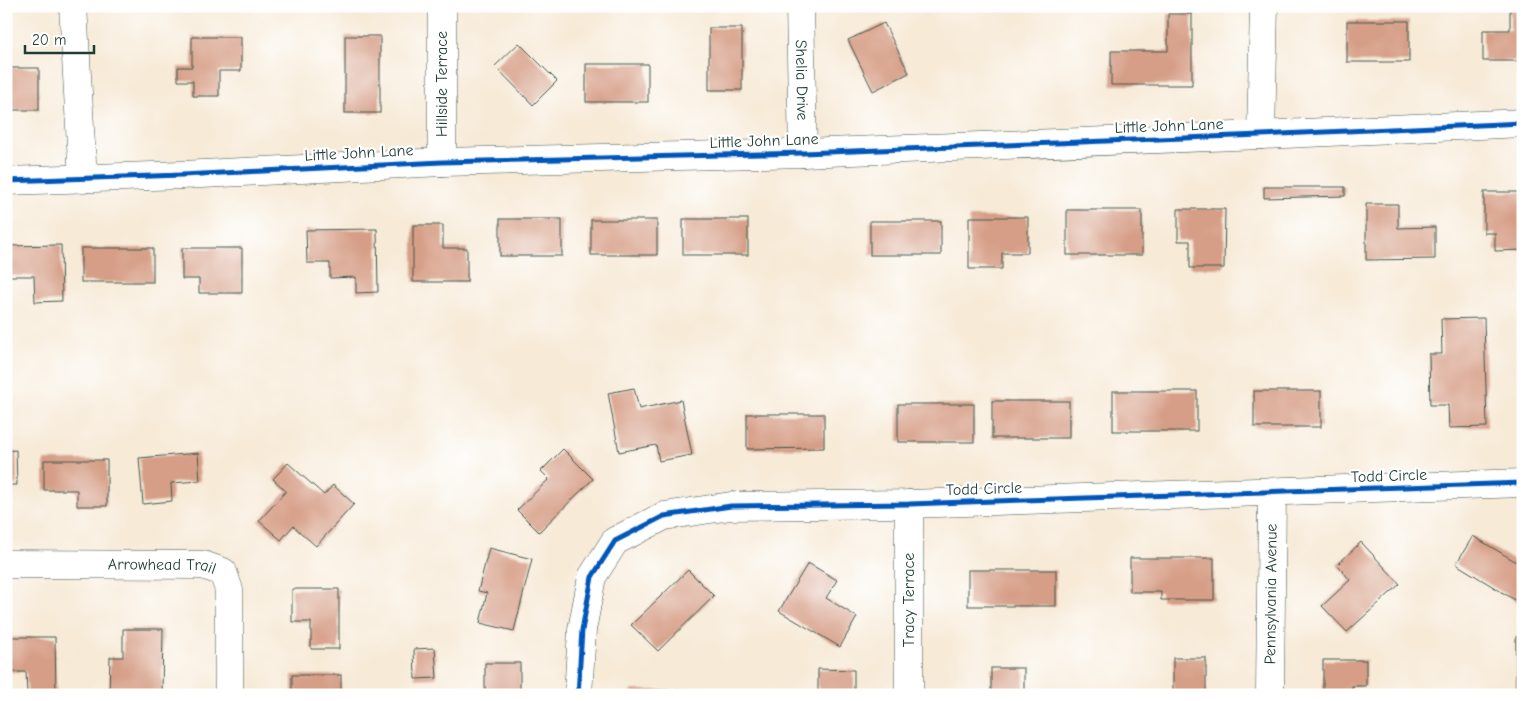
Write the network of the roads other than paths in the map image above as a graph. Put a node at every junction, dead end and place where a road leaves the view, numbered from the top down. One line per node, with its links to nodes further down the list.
1 (73, 6): 9 (street)
2 (442, 6): 8 (street, Hillside Terrace)
3 (800, 6): 7 (street, Shelia Drive)
4 (1264, 6): 6 (street)
5 (1523, 123): 6 (street, Little John Lane)
6 (1261, 135): 7 (street, Little John Lane)
7 (803, 153): 8 (street, Little John Lane)
8 (442, 162): 9 (street, Little John Lane)
9 (83, 178): 10 (street, Little John Lane)
10 (6, 181)
11 (1523, 483): 12 (street, Todd Circle)
12 (1272, 493): 13 (street, Todd Circle); 18 (street, Pennsylvania Avenue)
13 (909, 504): 16 (street, Todd Circle); 17 (street, Tracy Terrace)
14 (6, 564): 15 (street, Arrowhead Trail)
15 (229, 695)
16 (578, 695)
17 (909, 695)
18 (1270, 695)

